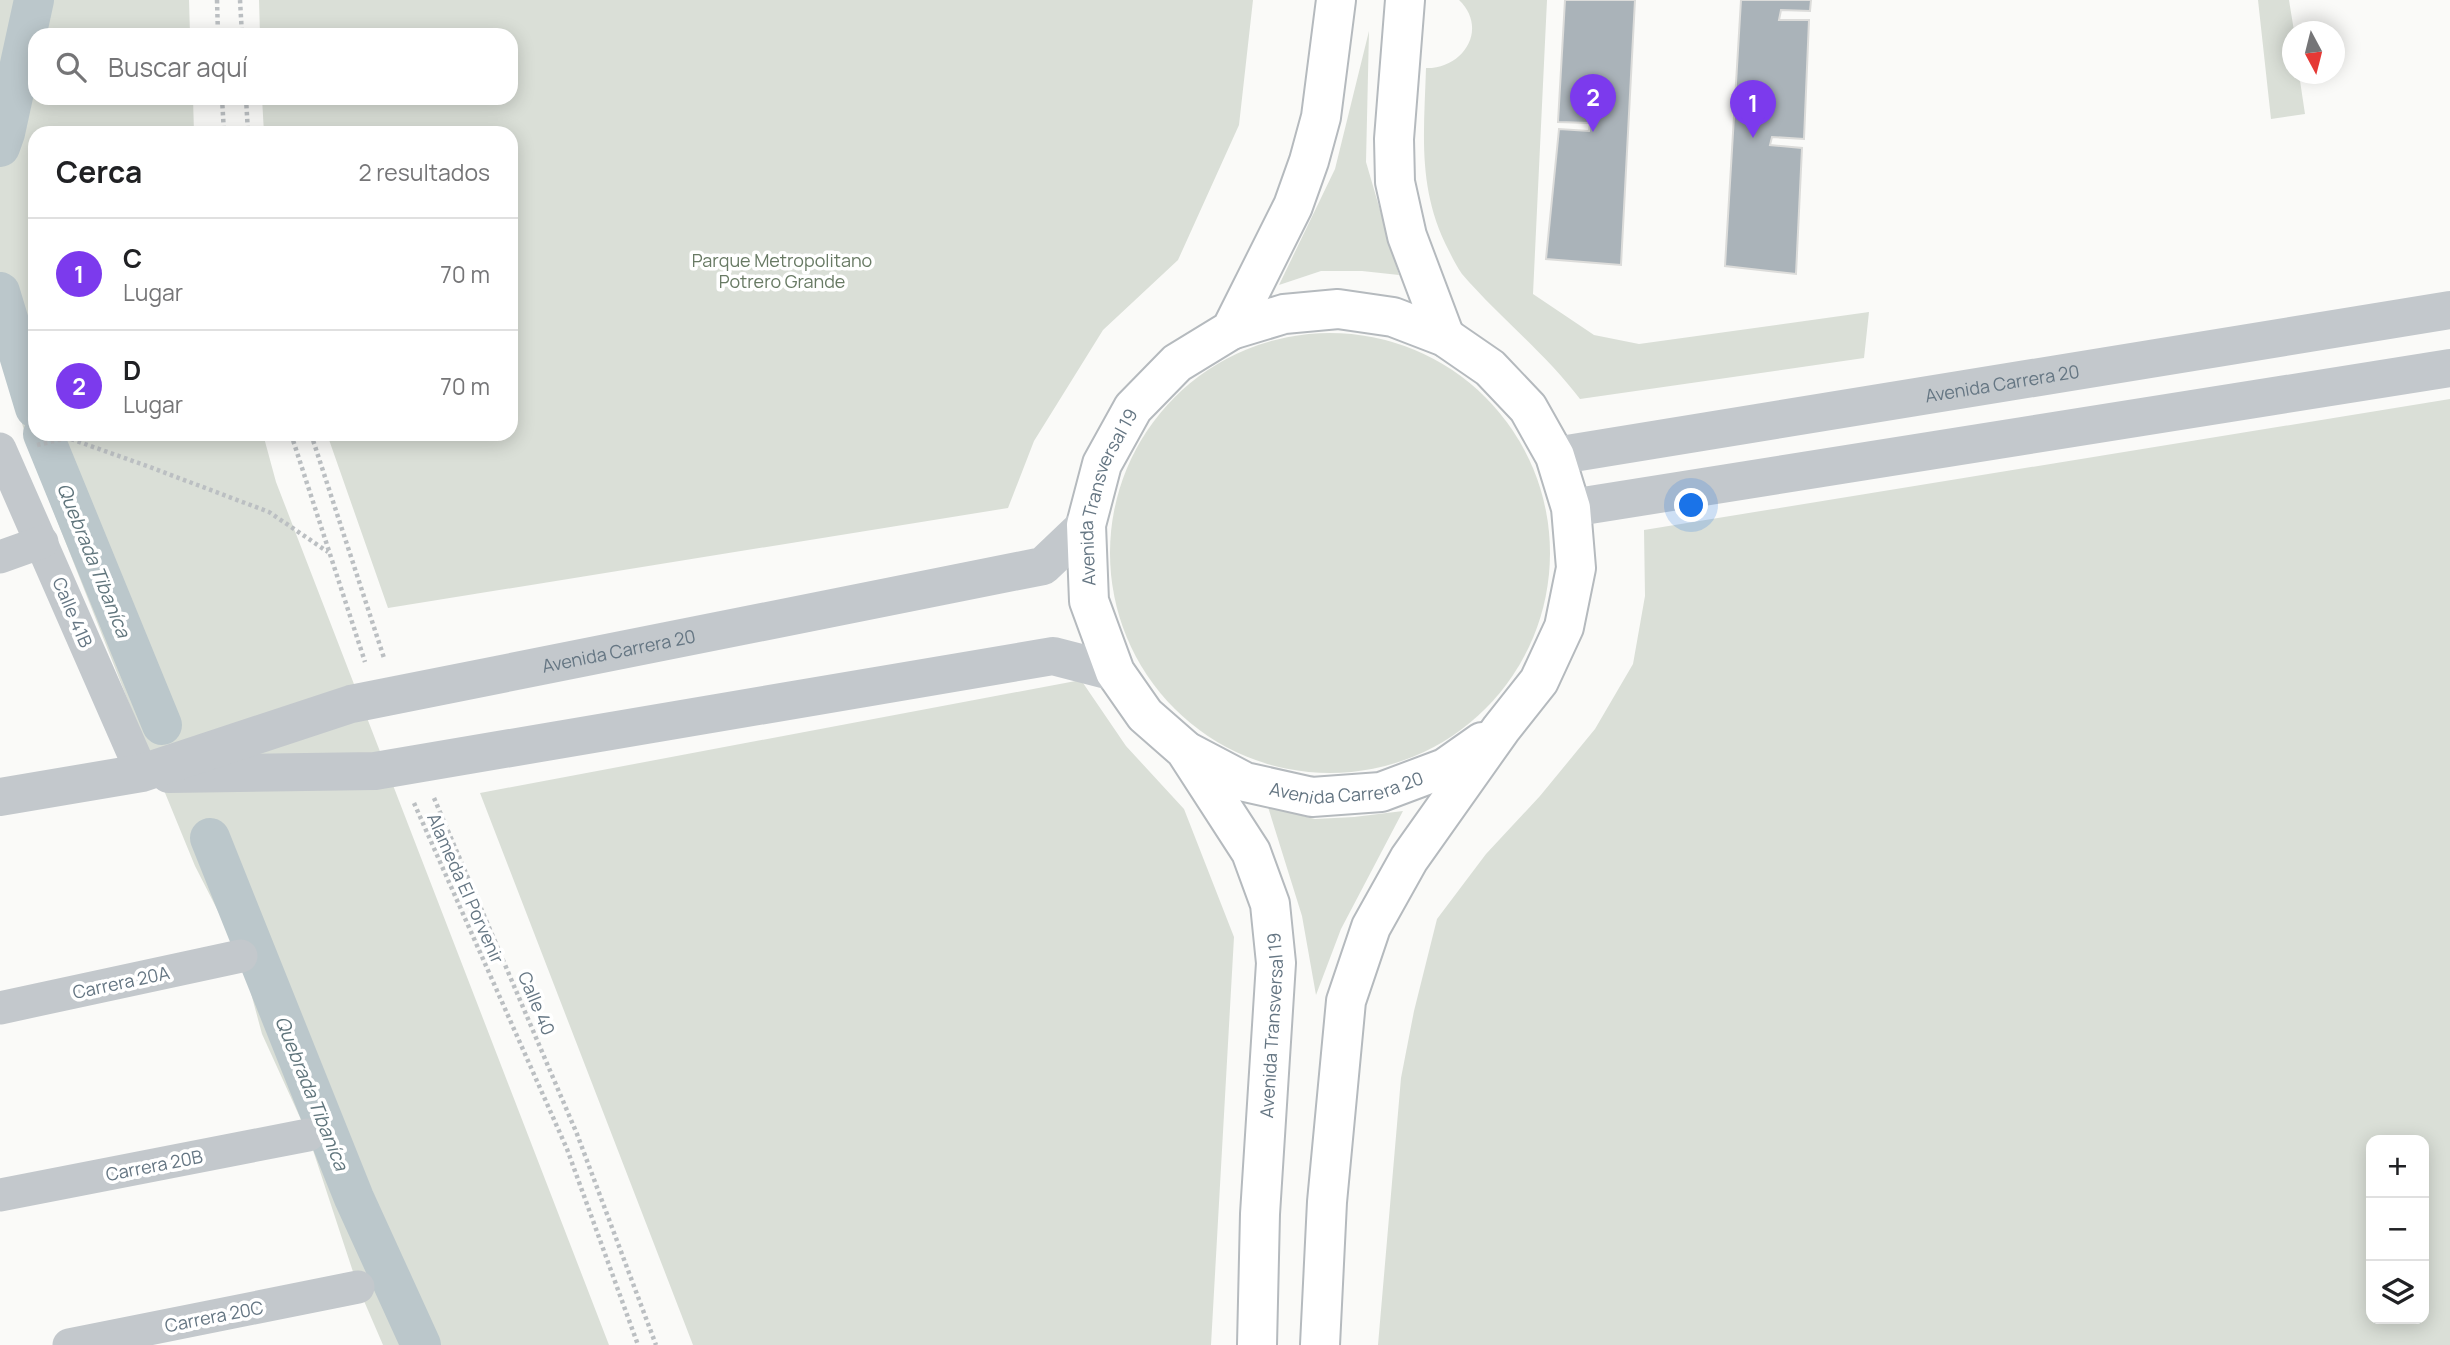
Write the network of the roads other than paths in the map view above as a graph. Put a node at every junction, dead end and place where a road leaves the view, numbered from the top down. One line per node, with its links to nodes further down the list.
1 (1336, 0): 4 (main road)
2 (1405, 0): 5 (main road)
3 (2450, 310): 8 (street, Avenida Carrera 20)
4 (1231, 330): 5 (main road); 10 (main road, Avenida Transversal 19)
5 (1445, 337): 8 (main road)
6 (2450, 368): 9 (street)
7 (0, 452): 11 (street, Calle 41B)
8 (1555, 456): 9 (main road)
9 (1571, 508): 14 (main road)
10 (1086, 525): 13 (main road, Avenida Transversal 19); 16 (street, Avenida Carrera 20)
11 (42, 542): 12 (street); 16 (street, Calle 41B)
12 (0, 557)
13 (1115, 672): 15 (main road, Avenida Transversal 19); 16 (street, Avenida Carrera 20)
14 (1501, 729): 15 (main road, Avenida Carrera 20); 25 (main road)
15 (1185, 750): 24 (main road, Avenida Transversal 19)
16 (142, 773): 17 (street, Avenida Carrera 20)
17 (0, 797)
18 (241, 956): 19 (street, Carrera 20A)
19 (0, 1008)
20 (308, 1135): 21 (street, Carrera 20B)
21 (0, 1195)
22 (358, 1287): 23 (street, Carrera 20C)
23 (69, 1345)
24 (1256, 1345)
25 (1320, 1345)

